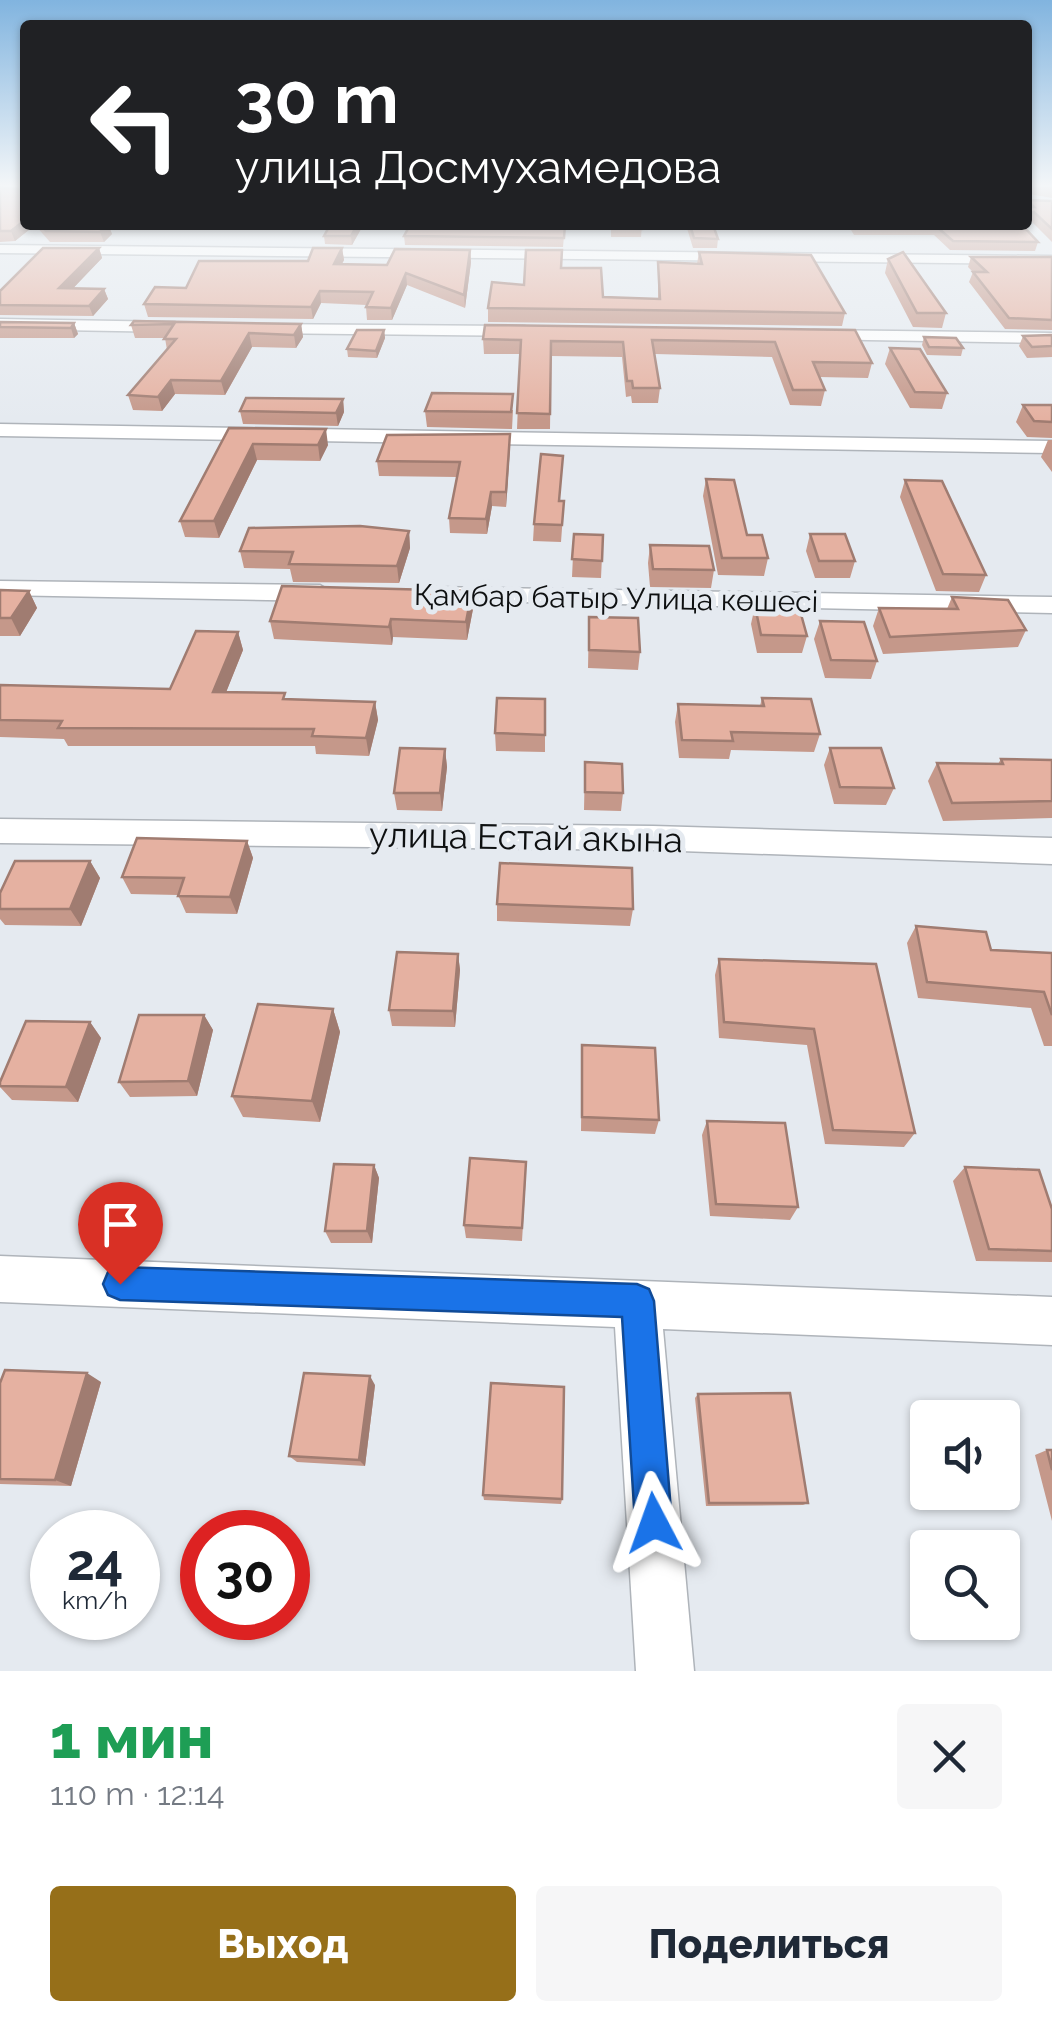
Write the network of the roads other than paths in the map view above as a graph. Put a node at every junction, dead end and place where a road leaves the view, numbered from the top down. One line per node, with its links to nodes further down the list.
1 (0, 324): 2 (street)
2 (198, 327)
3 (238, 328): 4 (street)
4 (536, 332)
5 (794, 335): 6 (street)
6 (1052, 338)
7 (0, 430): 8 (street)
8 (1052, 447)
9 (0, 588): 10 (street)
10 (338, 593)
11 (398, 594): 12 (street, Қамбар батыр Улица көшесі)
12 (1052, 605)
13 (0, 831): 14 (street, улица Естай акына)
14 (1052, 851)
15 (0, 1280): 16 (street)
16 (637, 1301): 17 (street); 18 (street)
17 (1052, 1320)
18 (665, 1671)

